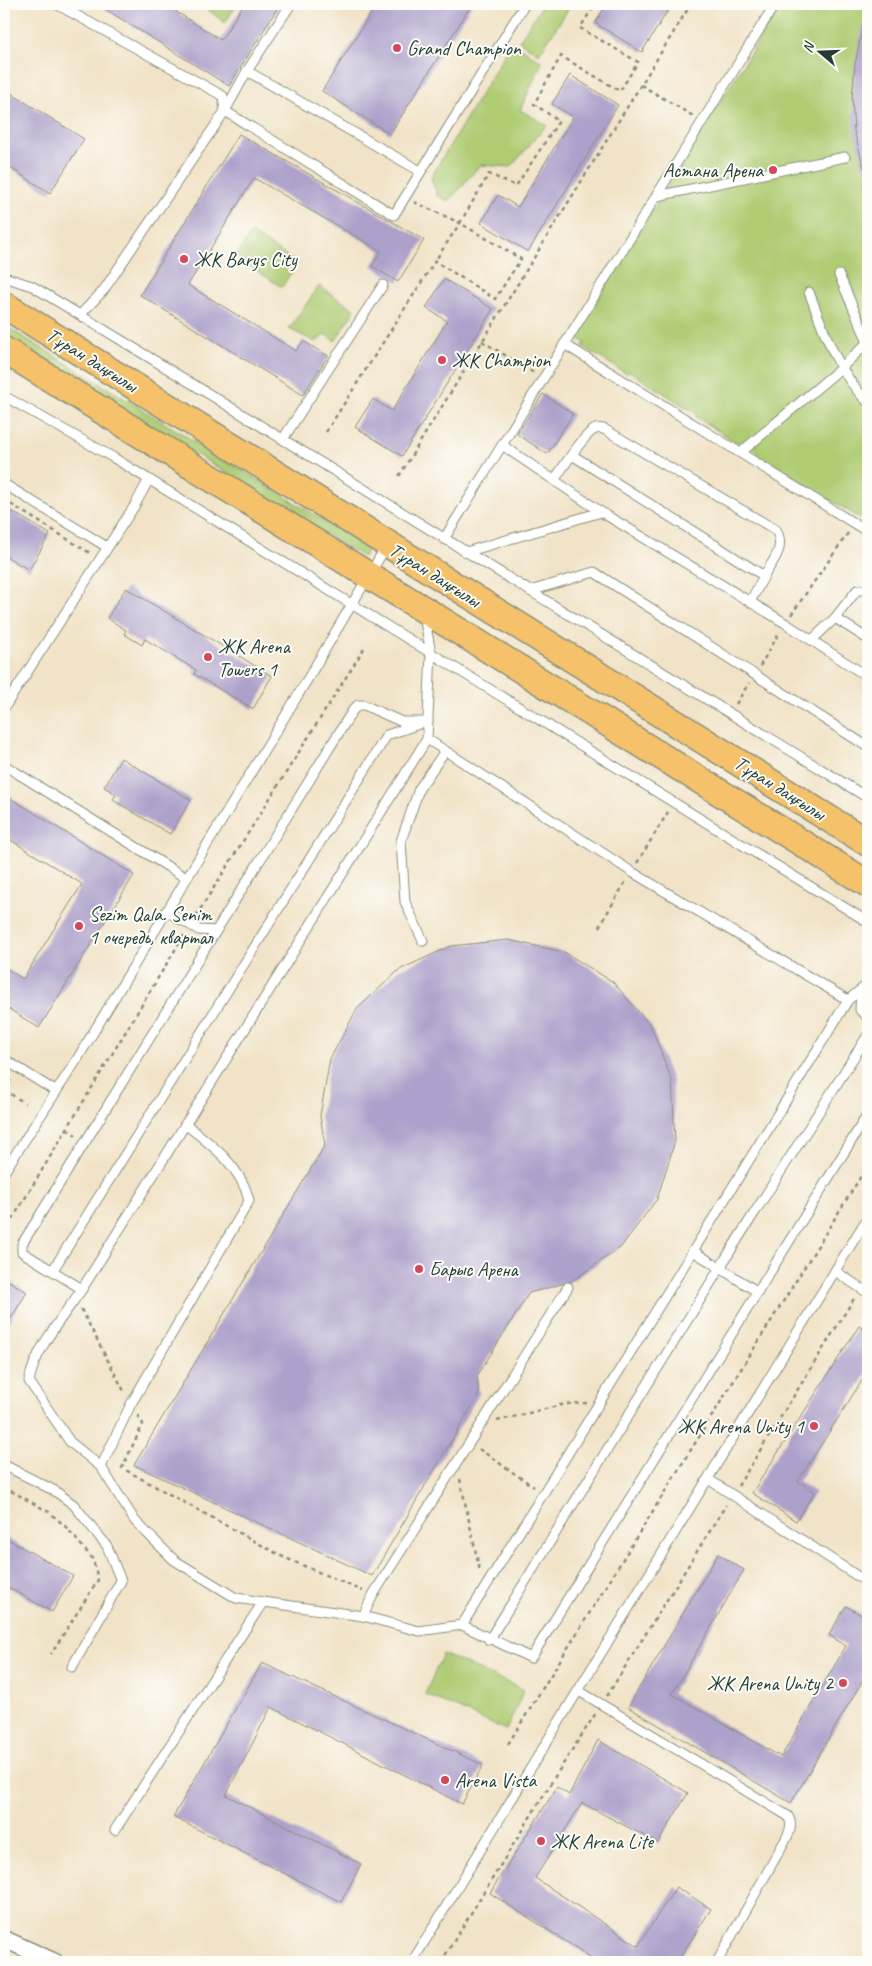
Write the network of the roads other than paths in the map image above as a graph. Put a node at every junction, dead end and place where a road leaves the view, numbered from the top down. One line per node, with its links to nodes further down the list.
1 (291, 4): 5 (lane)
2 (525, 4): 8 (lane)
3 (775, 4): 9 (lane)
4 (62, 5): 6 (lane)
5 (247, 71): 6 (lane); 8 (lane)
6 (225, 111): 8 (lane); 15 (lane)
7 (845, 157): 9 (lane)
8 (420, 171)
9 (657, 196): 17 (lane)
10 (839, 276): 16 (lane)
11 (4, 277): 15 (lane)
12 (383, 285): 22 (lane)
13 (809, 292): 19 (lane)
14 (4, 305): 32 (main road, Тұран даңғылы)
15 (80, 315): 22 (lane)
16 (868, 342): 19 (lane)
17 (564, 344): 23 (lane); 24 (lane)
18 (4, 350): 35 (main road, Тұран даңғылы)
19 (841, 368): 21 (lane); 24 (lane)
20 (4, 396): 27 (lane)
21 (868, 402)
22 (283, 439): 31 (lane)
23 (502, 445): 26 (lane); 31 (lane)
24 (740, 453): 30 (lane)
25 (572, 455): 26 (lane); 36 (lane); 36 (lane)
26 (555, 479): 29 (lane)
27 (149, 480): 33 (lane); 40 (lane)
28 (4, 484): 33 (lane)
29 (601, 512): 34 (lane); 39 (lane)
30 (868, 532)
31 (444, 539): 34 (lane)
32 (387, 545): 35 (lane); 54 (main road, Тұран даңғылы)
33 (107, 548): 47 (lane)
34 (466, 552): 37 (lane)
35 (368, 575): 40 (lane); 41 (main road, Тұран даңғылы)
36 (764, 576): 39 (lane)
37 (530, 591): 50 (lane); 53 (lane)
38 (868, 592): 42 (lane)
39 (750, 602): 44 (lane)
40 (351, 604): 45 (lane); 55 (lane)
41 (422, 609): 45 (lane); 56 (main road, Тұран даңғылы)
42 (835, 618): 43 (lane); 44 (lane)
43 (868, 639)
44 (812, 640): 46 (lane)
45 (431, 653): 48 (lane); 58 (lane)
46 (868, 677)
47 (4, 708)
48 (425, 722): 49 (lane); 59 (lane); 73 (lane)
49 (427, 739): 51 (lane); 68 (lane)
50 (868, 747)
51 (445, 750): 60 (lane); 62 (lane)
52 (4, 765): 55 (lane)
53 (868, 798)
54 (868, 843)
55 (186, 878): 57 (lane)
56 (868, 884)
57 (166, 910): 59 (lane); 66 (lane)
58 (868, 922)
59 (216, 930): 73 (lane)
60 (423, 941)
61 (865, 987): 62 (lane); 63 (lane)
62 (848, 1000): 71 (lane)
63 (868, 1017)
64 (868, 1035): 72 (lane)
65 (4, 1059): 66 (lane)
66 (55, 1091): 69 (lane)
67 (868, 1114): 78 (lane)
68 (186, 1124): 76 (lane); 80 (lane)
69 (4, 1172)
70 (868, 1217): 74 (lane)
71 (693, 1251): 72 (lane); 85 (lane)
72 (719, 1269): 78 (lane); 86 (lane)
73 (53, 1270): 76 (lane)
74 (835, 1271): 77 (lane); 81 (lane)
75 (568, 1286): 84 (lane)
76 (82, 1289): 80 (lane)
77 (864, 1290)
78 (758, 1292): 86 (lane)
79 (4, 1465): 87 (lane)
80 (101, 1467): 83 (lane)
81 (708, 1479): 82 (lane); 88 (lane)
82 (868, 1583)
83 (263, 1602): 84 (lane); 89 (lane)
84 (363, 1616): 85 (lane)
85 (462, 1626): 86 (lane)
86 (490, 1640)
87 (72, 1667)
88 (579, 1691): 91 (lane); 93 (lane)
89 (115, 1830)
90 (4, 1939): 92 (street)
91 (416, 1961)
92 (55, 1962)
93 (717, 1962)

